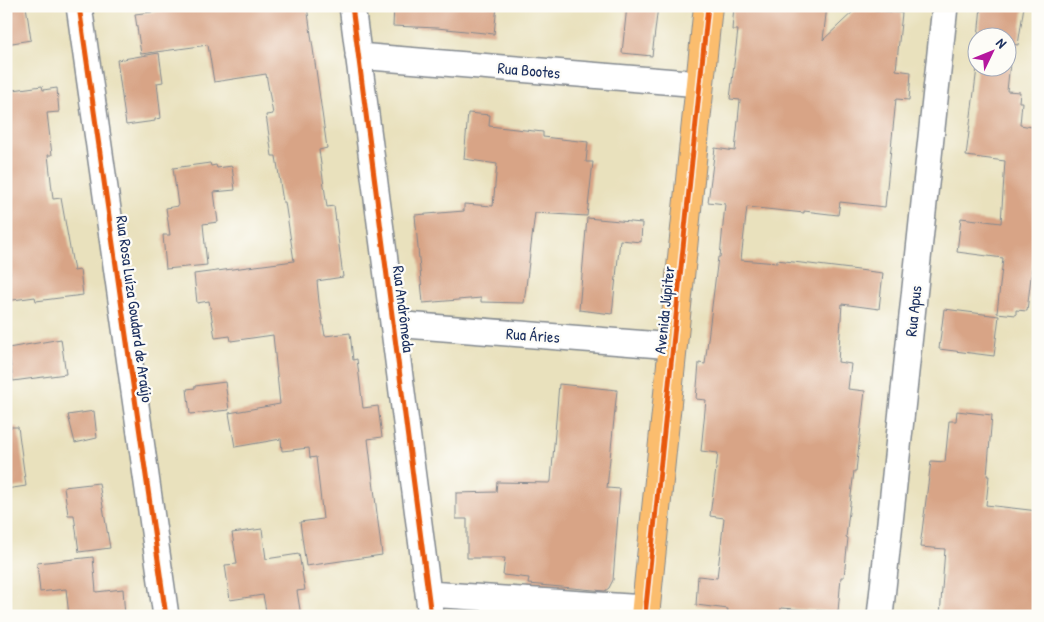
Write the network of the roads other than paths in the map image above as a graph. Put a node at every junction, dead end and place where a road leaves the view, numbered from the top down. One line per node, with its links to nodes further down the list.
1 (79, 6): 11 (street, Rua Rosa Luíza Goudard de Araújo)
2 (352, 6): 5 (street, Rua Andrômeda)
3 (708, 6): 6 (main road, Avenida Júpiter)
4 (945, 6): 12 (street, Rua Apus)
5 (358, 56): 6 (street, Rua Bootes); 7 (street, Rua Andrômeda)
6 (700, 84): 8 (main road, Avenida Júpiter)
7 (393, 324): 8 (street, Rua Áries); 9 (street, Rua Andrômeda)
8 (673, 346): 10 (main road, Avenida Júpiter)
9 (430, 605): 10 (street)
10 (645, 612)
11 (166, 616)
12 (880, 616)

